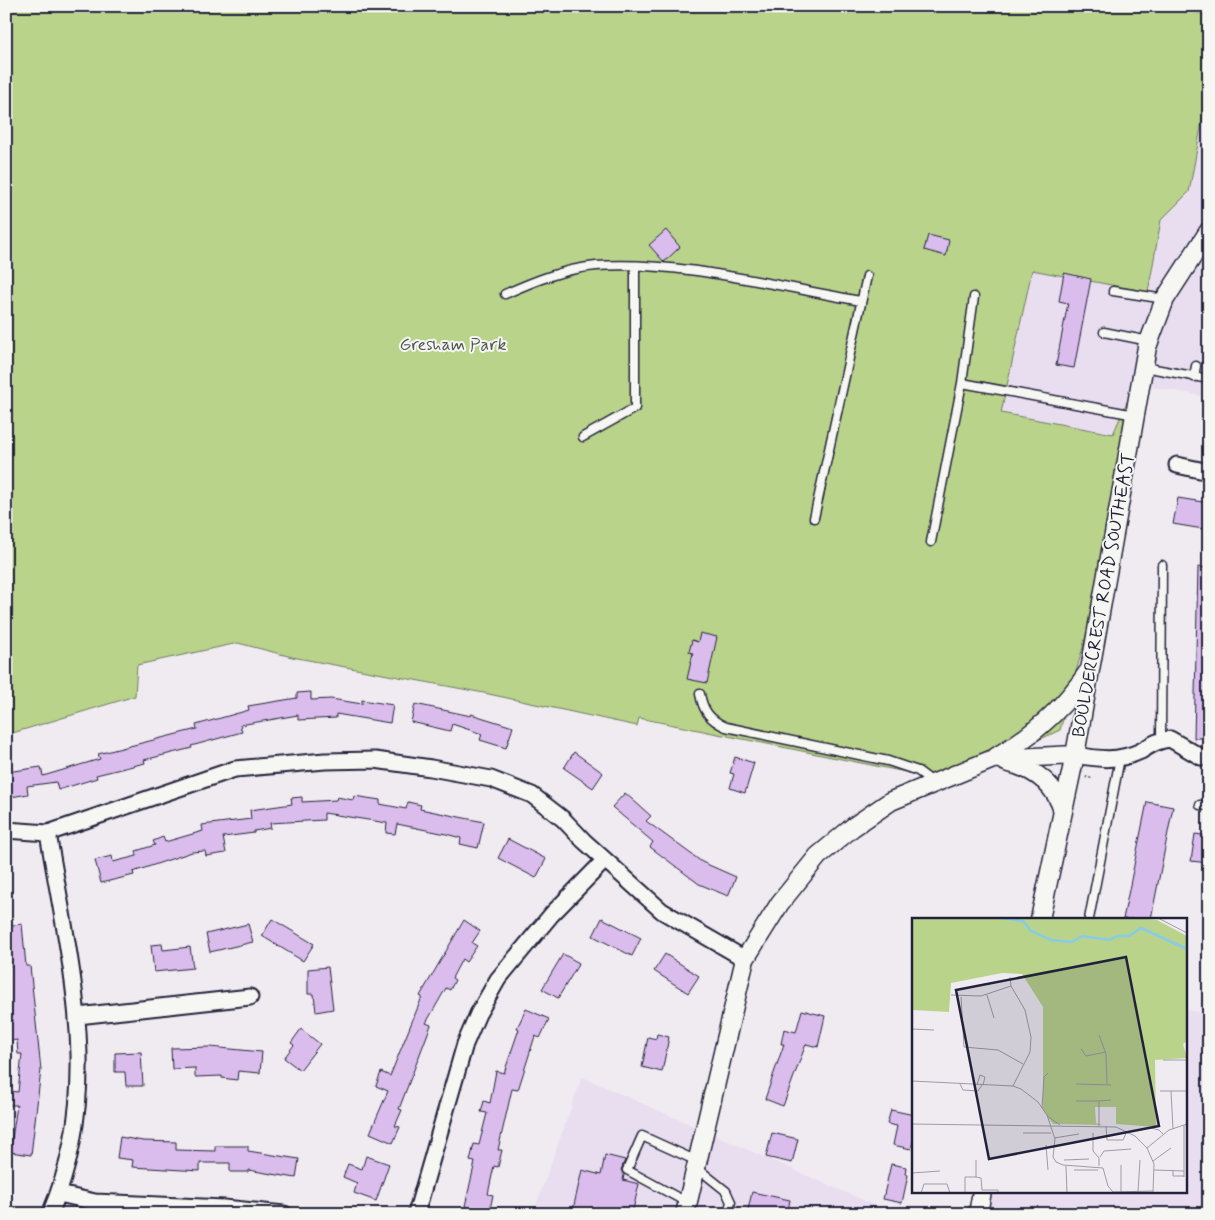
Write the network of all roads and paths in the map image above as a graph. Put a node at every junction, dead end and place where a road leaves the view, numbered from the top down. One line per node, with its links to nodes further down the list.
1 (1209, 231): 7 (street, BOULDERCREST ROAD SOUTHEAST)
2 (635, 266): 5 (lane); 8 (lane); 17 (lane)
3 (867, 276): 8 (lane)
4 (1113, 292): 7 (lane)
5 (505, 294)
6 (974, 297): 15 (lane)
7 (1165, 299): 10 (street, BOULDERCREST ROAD SOUTHEAST)
8 (861, 302): 20 (lane)
9 (1104, 332): 10 (lane)
10 (1149, 341): 12 (street, BOULDERCREST ROAD SOUTHEAST)
11 (1196, 366): 13 (lane)
12 (1144, 367): 13 (lane); 16 (street, BOULDERCREST ROAD SOUTHEAST)
13 (1194, 377): 14 (lane)
14 (1209, 379)
15 (962, 383): 16 (lane); 21 (lane)
16 (1135, 415): 23 (street, BOULDERCREST ROAD SOUTHEAST)
17 (583, 437)
18 (1177, 465): 19 (street)
19 (1209, 472)
20 (814, 518)
21 (931, 542)
22 (1162, 565): 25 (lane)
23 (1090, 668): 26 (street, BOULDERCREST ROAD SOUTHEAST); 28 (street)
24 (700, 694): 32 (lane)
25 (1161, 741): 27 (street); 29 (street)
26 (1075, 755): 28 (street, BOULDERCREST ROAD SOUTHEAST); 29 (street); 35 (street)
27 (1209, 758)
28 (993, 759): 32 (street, BOULDERCREST ROAD SOUTHEAST); 35 (street)
29 (1115, 759): 40 (lane)
30 (1091, 774): 31 (path)
31 (1086, 777)
32 (934, 783): 41 (street, BOULDERCREST ROAD SOUTHEAST)
33 (1200, 805): 34 (lane)
34 (1209, 806)
35 (1063, 811): 39 (street)
36 (6, 830): 37 (street)
37 (48, 833): 38 (street); 43 (street)
38 (605, 860): 41 (street); 50 (street)
39 (1040, 918)
40 (1089, 918)
41 (745, 959): 44 (street, BOULDERCREST ROAD SOUTHEAST)
42 (250, 997): 43 (street)
43 (78, 1016): 46 (street)
44 (697, 1164): 47 (street, BOULDERCREST ROAD SOUTHEAST); 47 (lane); 51 (lane)
45 (982, 1192): 52 (street)
46 (59, 1194): 48 (street); 49 (street)
47 (686, 1208)
48 (50, 1214)
49 (284, 1214)
50 (416, 1214)
51 (728, 1214)
52 (978, 1214)

